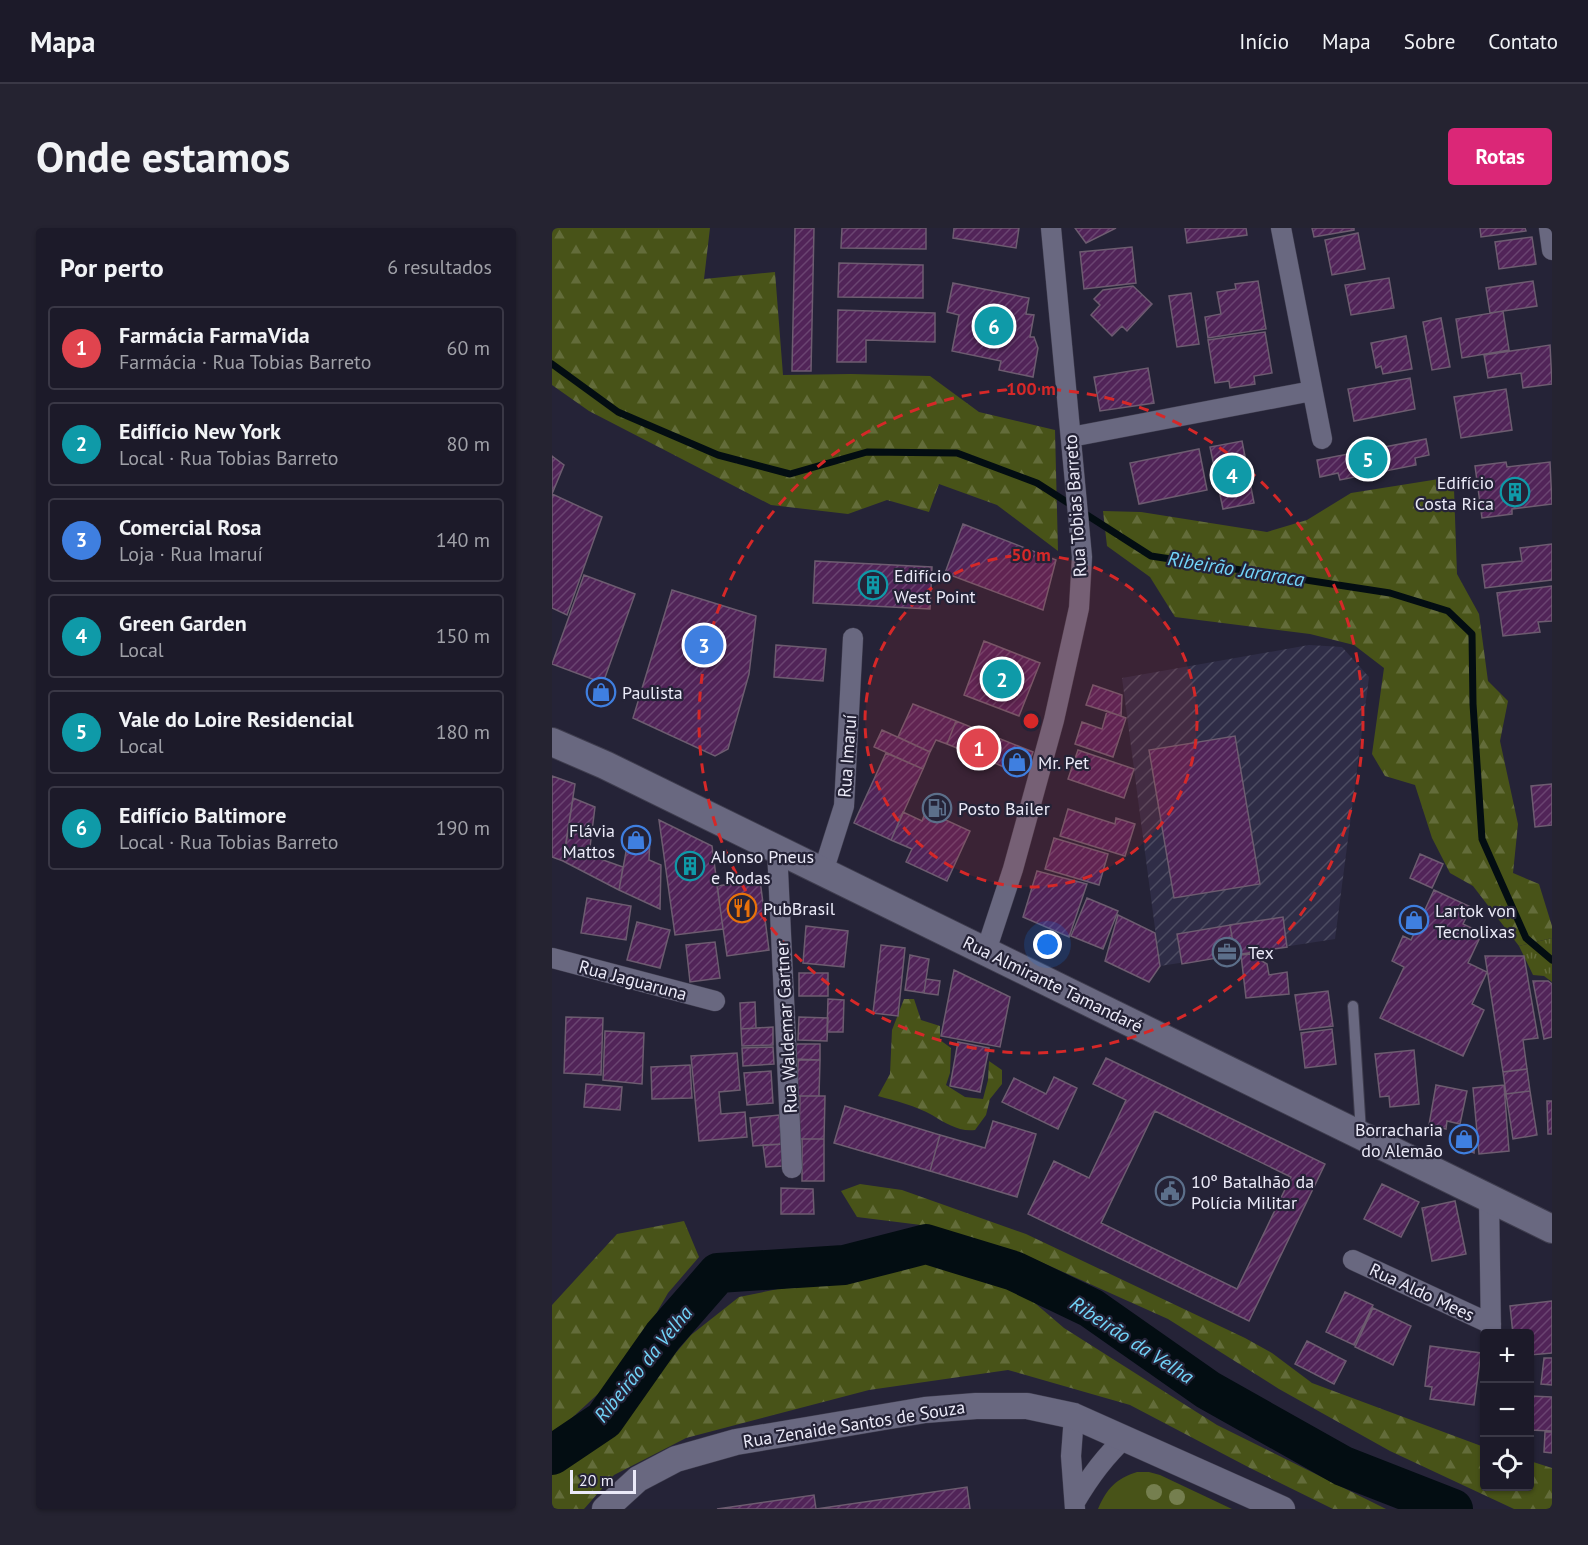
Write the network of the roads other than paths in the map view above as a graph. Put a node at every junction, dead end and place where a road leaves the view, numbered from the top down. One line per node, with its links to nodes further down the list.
1 (1051, 228): 6 (street, Rua Tobias Barreto)
2 (1281, 228): 5 (street)
3 (1549, 228): 4 (street)
4 (1552, 250)
5 (1312, 390): 6 (street); 7 (street)
6 (1071, 438): 12 (street, Rua Tobias Barreto)
7 (1322, 439)
8 (853, 638): 11 (street, Rua Imaruí)
9 (552, 742): 10 (main road, Rua Almirante Tamandaré)
10 (777, 849): 11 (main road, Rua Almirante Tamandaré); 17 (street, Rua Waldemar Gartner)
11 (823, 872): 12 (main road, Rua Almirante Tamandaré)
12 (986, 951): 16 (main road, Rua Almirante Tamandaré)
13 (552, 958): 14 (street, Rua Jaguaruna)
14 (715, 1001)
15 (1353, 1006): 16 (lane)
16 (1362, 1136): 18 (main road, Rua Almirante Tamandaré)
17 (792, 1168)
18 (1489, 1198): 19 (main road, Rua Almirante Tamandaré); 21 (street)
19 (1552, 1229)
20 (1353, 1260): 21 (street, Rua Aldo Mees)
21 (1491, 1329)
22 (1074, 1416): 23 (street, Rua Zenaide Santos de Souza); 24 (street); 25 (street, Rua Zenaide Santos de Souza)
23 (1125, 1438): 24 (street); 26 (street, Rua Zenaide Santos de Souza)
24 (1075, 1506)
25 (605, 1509)
26 (1282, 1509)

